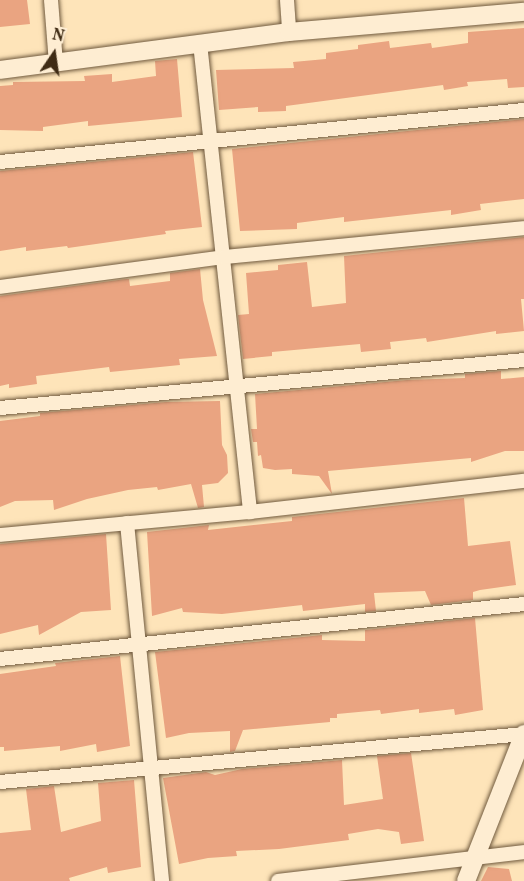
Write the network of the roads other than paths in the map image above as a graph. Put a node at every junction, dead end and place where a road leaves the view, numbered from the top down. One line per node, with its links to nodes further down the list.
1 (51, 0): 6 (street)
2 (287, 0): 4 (street)
3 (524, 12): 4 (street)
4 (289, 32): 5 (street)
5 (200, 43): 6 (street); 9 (street)
6 (56, 63): 7 (street)
7 (0, 70)
8 (524, 110): 9 (street)
9 (211, 142): 10 (street); 12 (street)
10 (0, 162)
11 (524, 228): 12 (street)
12 (224, 257): 13 (street); 15 (street)
13 (0, 287)
14 (524, 360): 15 (street)
15 (238, 386): 16 (street); 18 (street)
16 (0, 408)
17 (524, 481): 18 (street)
18 (250, 512): 19 (street)
19 (127, 523): 20 (street); 22 (street)
20 (0, 535)
21 (524, 604): 22 (street)
22 (141, 646): 23 (street); 25 (street)
23 (0, 659)
24 (524, 734): 25 (street); 28 (street)
25 (151, 769): 26 (street); 29 (street)
26 (0, 782)
27 (524, 852): 28 (street)
28 (476, 856): 30 (street); 31 (street)
29 (162, 881)
30 (278, 881)
31 (466, 881)

